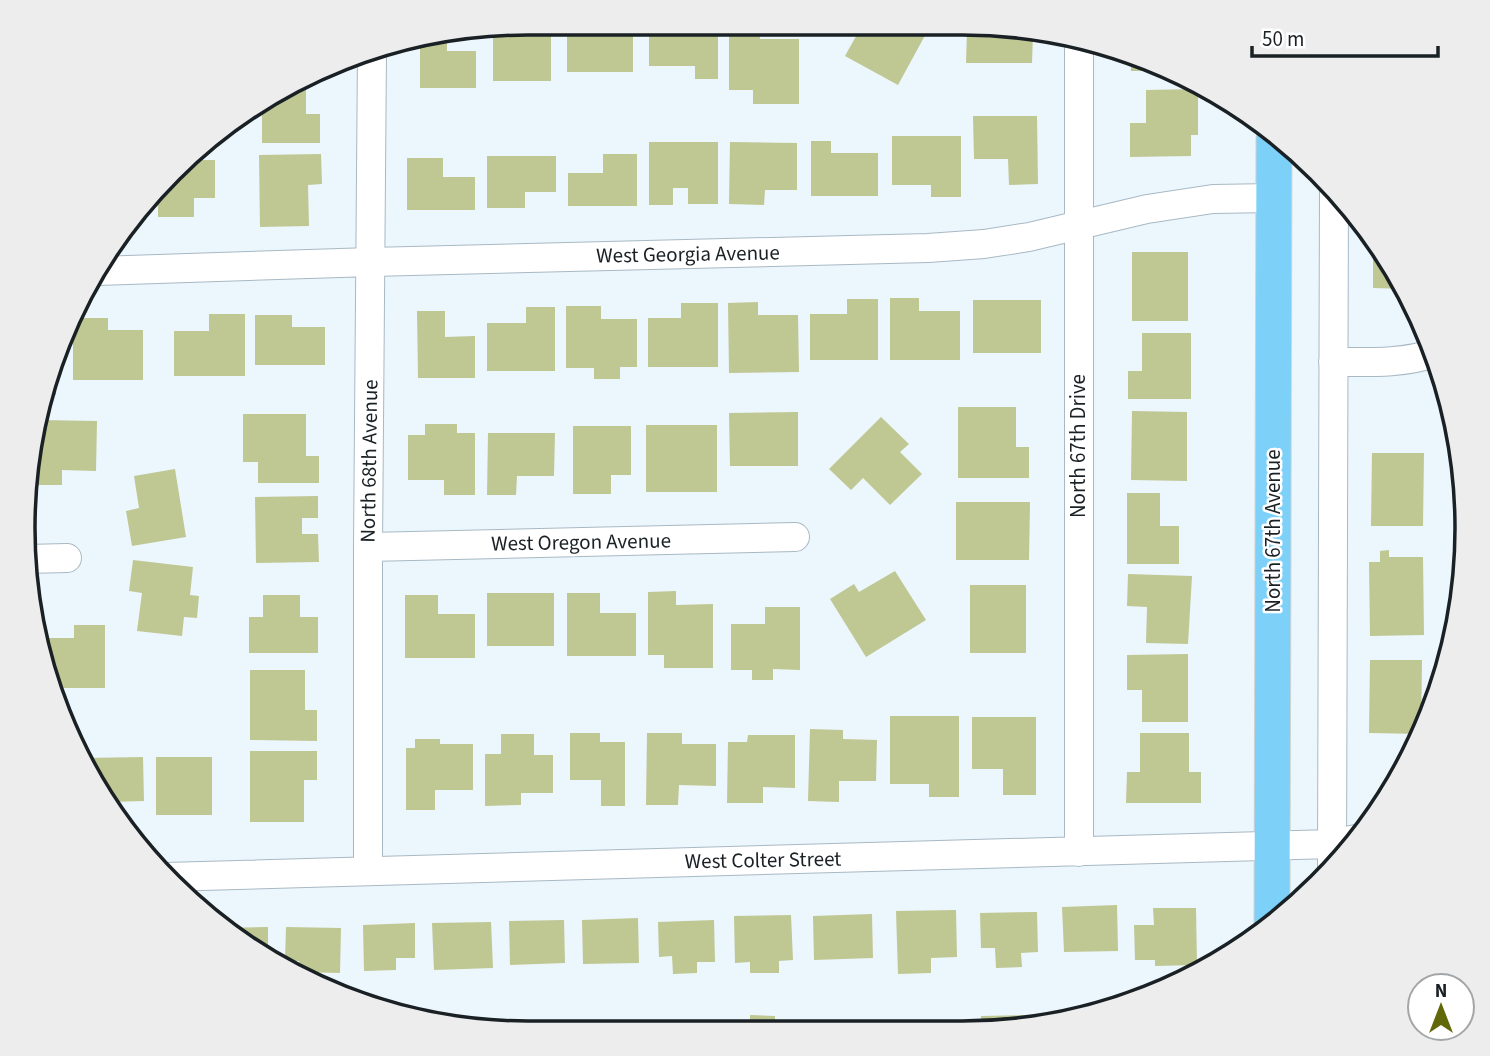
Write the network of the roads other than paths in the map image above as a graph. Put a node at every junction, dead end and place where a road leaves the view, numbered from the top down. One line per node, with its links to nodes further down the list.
1 (1079, 49): 6 (street, North 67th Drive)
2 (372, 60): 7 (street, North 68th Avenue)
3 (1274, 146): 4 (main road, North 67th Avenue)
4 (1273, 198): 6 (street, West Georgia Avenue); 15 (main road, North 67th Avenue)
5 (1334, 204): 10 (street)
6 (1078, 224): 7 (street, West Georgia Avenue); 16 (street, North 67th Drive)
7 (371, 262): 8 (street, West Georgia Avenue); 12 (street, North 68th Avenue)
8 (108, 271)
9 (1424, 356): 10 (street)
10 (1333, 362): 17 (street)
11 (795, 537): 12 (street, West Oregon Avenue)
12 (368, 547): 19 (street, North 68th Avenue)
13 (67, 558): 14 (street)
14 (36, 559)
15 (1273, 846): 16 (street, West Colter Street); 18 (street, West Colter Street); 21 (main road, North 67th Avenue)
16 (1079, 852): 19 (street, West Colter Street)
17 (1332, 854)
18 (1330, 856)
19 (368, 870): 20 (street, West Colter Street)
20 (179, 877)
21 (1272, 911)

